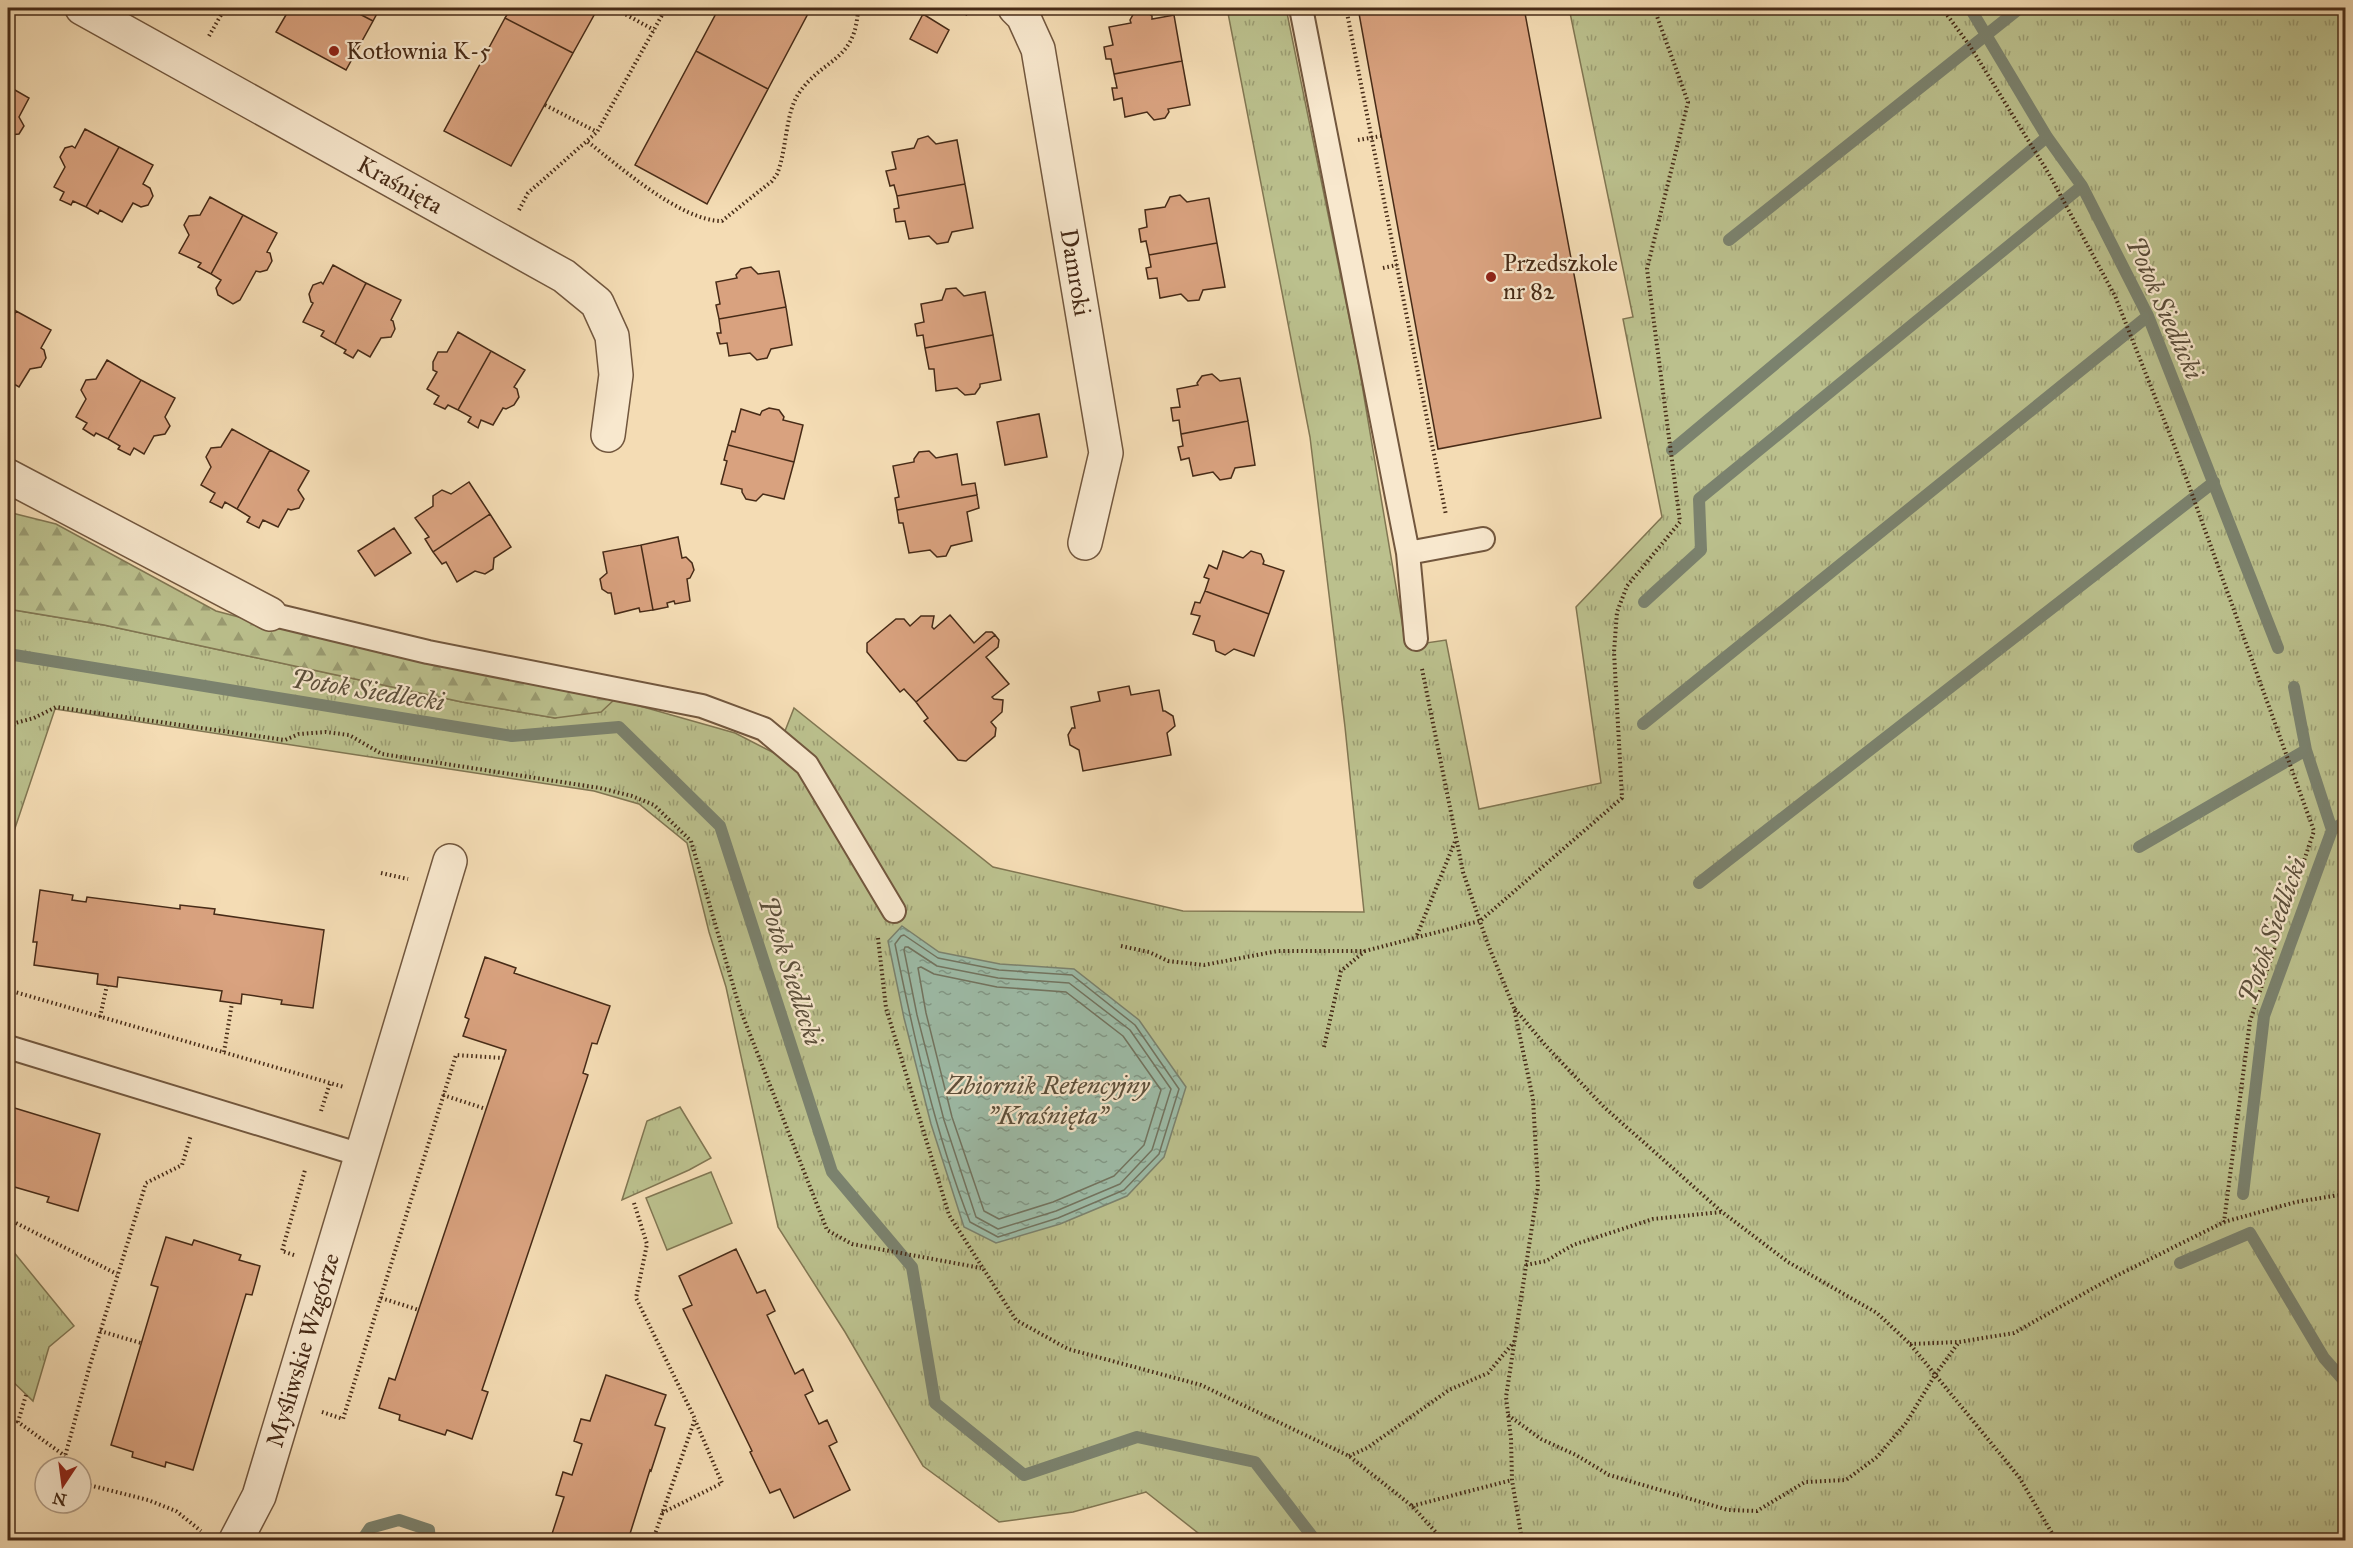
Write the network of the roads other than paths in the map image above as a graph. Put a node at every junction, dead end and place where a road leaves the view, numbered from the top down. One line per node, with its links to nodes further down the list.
1 (82, 8): 4 (street, Kraśnięta)
2 (1015, 8): 7 (street, Damroki)
3 (1301, 8): 8 (lane)
4 (608, 435)
5 (8, 476): 9 (street)
6 (1483, 539): 8 (lane)
7 (1085, 543)
8 (1408, 553): 10 (lane)
9 (270, 614): 12 (lane)
10 (1416, 639)
11 (450, 861): 14 (street, Myśliwskie Wzgórze)
12 (894, 911)
13 (8, 1047): 14 (lane)
14 (361, 1155): 15 (street, Myśliwskie Wzgórze)
15 (236, 1540)

